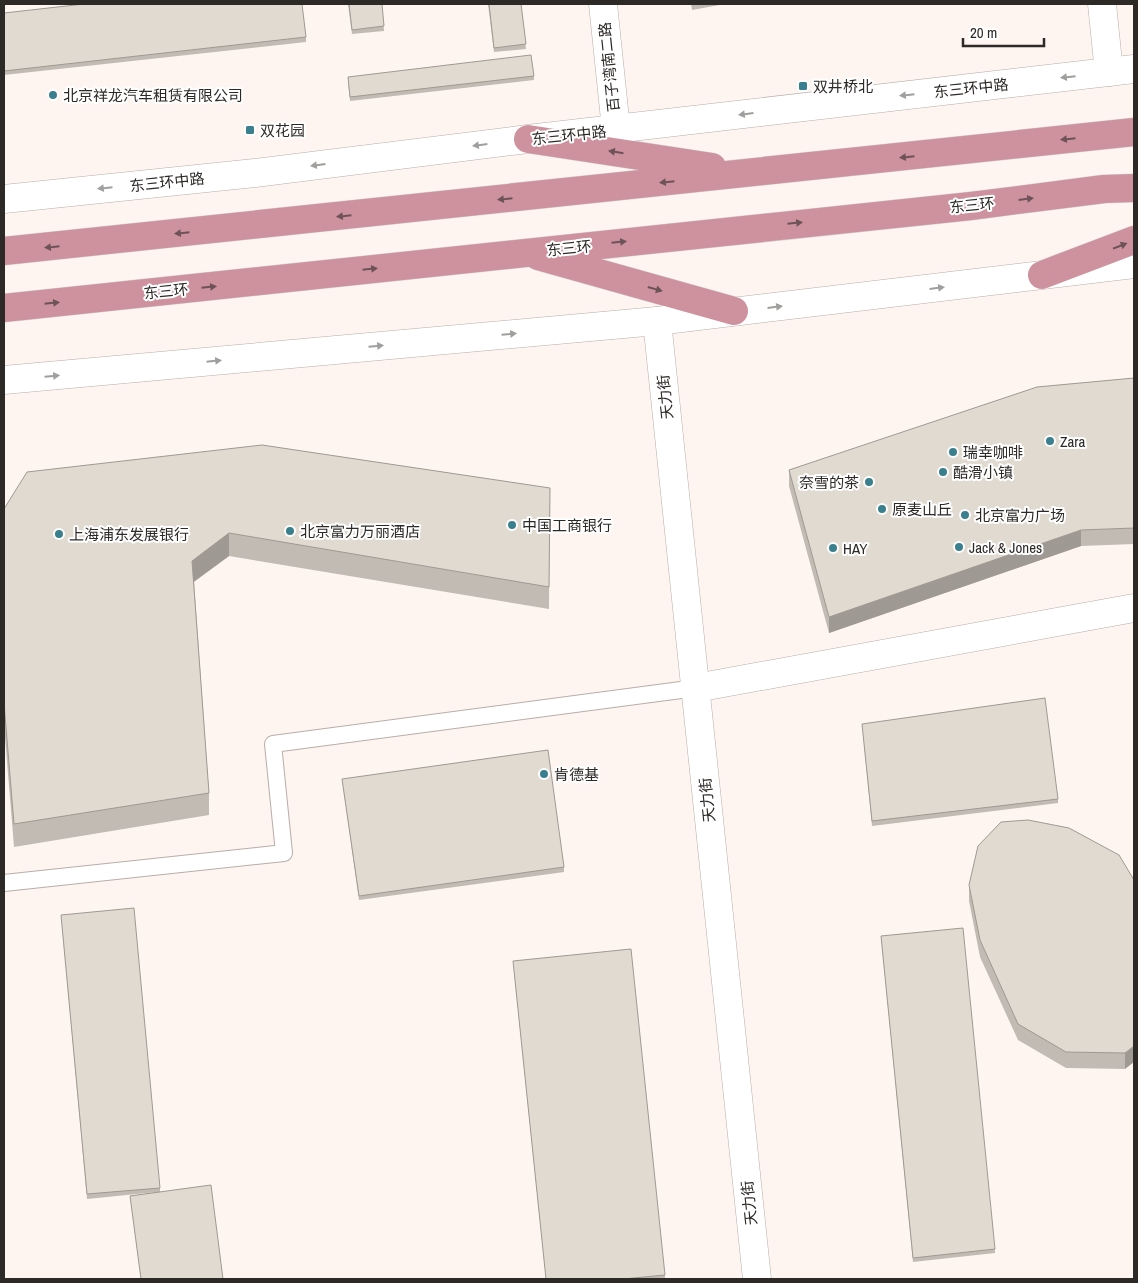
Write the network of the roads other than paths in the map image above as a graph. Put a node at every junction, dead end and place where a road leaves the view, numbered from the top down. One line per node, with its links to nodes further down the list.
1 (603, 4): 5 (street, 百子湾南二路)
2 (1102, 4): 3 (street)
3 (1122, 71): 5 (street, 东三环中路, one-way to 5)
4 (1134, 125): 7 (highway)
5 (616, 130): 8 (street, 东三环中路)
6 (1134, 132): 7 (highway)
7 (1101, 136): 9 (highway, one-way to 9)
8 (528, 139): 9 (highway, one-way to 8); 11 (street, 东三环中路, one-way to 11)
9 (750, 173): 13 (highway, one-way to 13)
10 (1134, 188): 14 (highway, 东三环, one-way to 10)
11 (4, 199)
12 (1134, 240): 16 (highway, one-way to 12)
13 (4, 251)
14 (524, 252): 17 (highway, 东三环, one-way to 14); 18 (highway, one-way to 18)
15 (1134, 264): 16 (street)
16 (1042, 275): 18 (street, one-way to 16)
17 (4, 308)
18 (734, 312): 19 (street)
19 (657, 321): 20 (street, one-way to 19); 22 (street, 天力街)
20 (4, 380)
21 (1134, 608): 22 (street)
22 (696, 688): 23 (lane); 24 (street, 天力街)
23 (4, 883)
24 (757, 1279)

